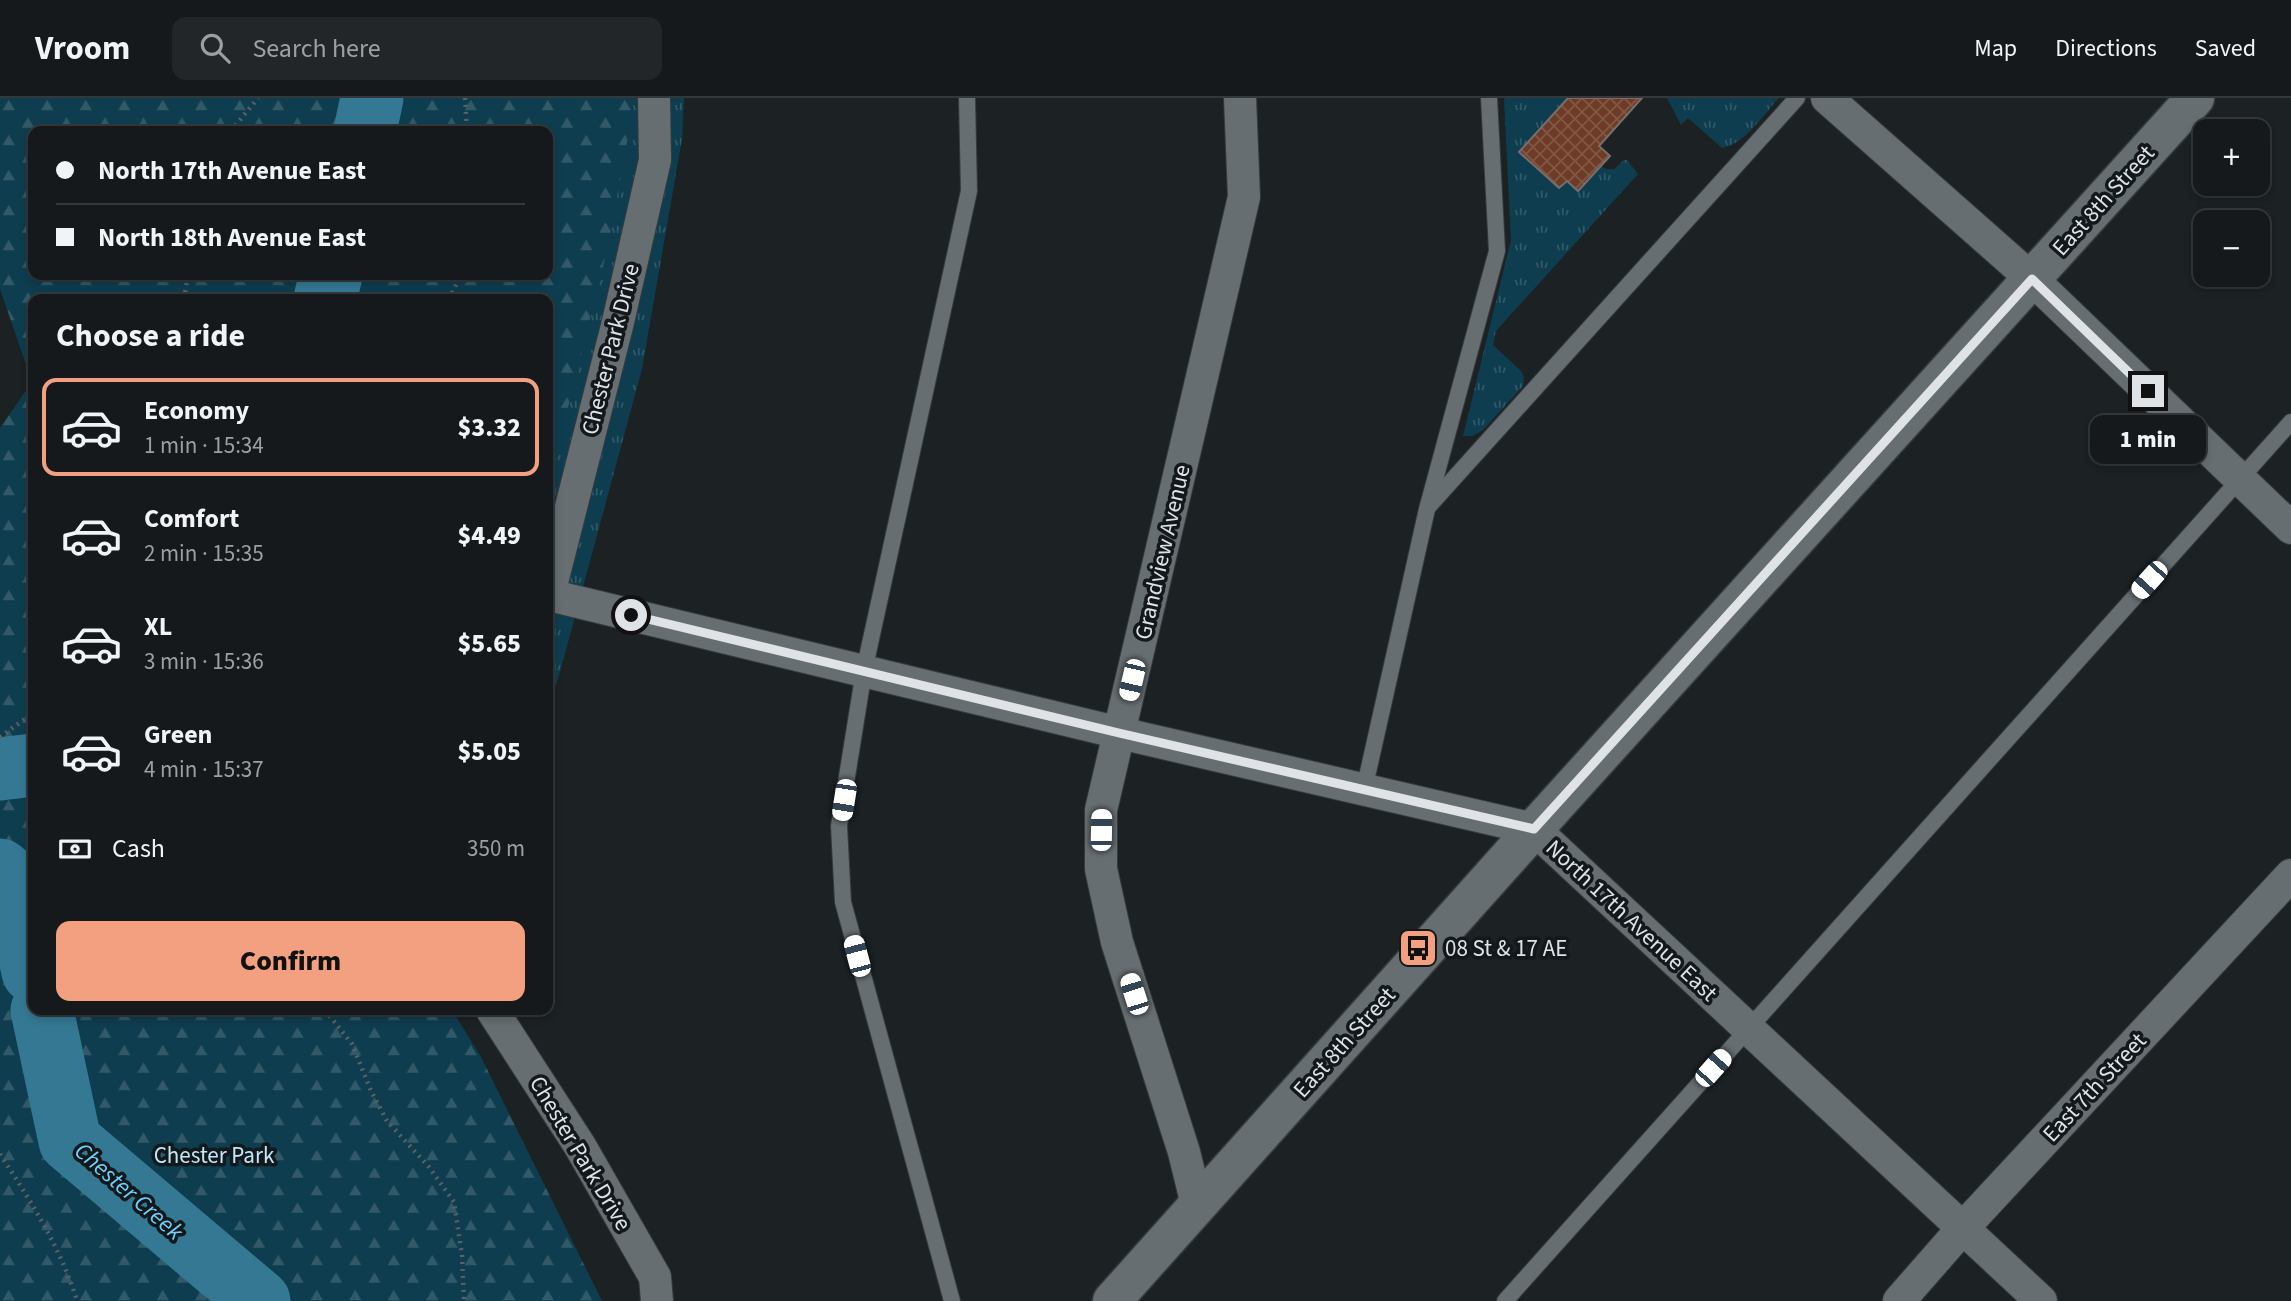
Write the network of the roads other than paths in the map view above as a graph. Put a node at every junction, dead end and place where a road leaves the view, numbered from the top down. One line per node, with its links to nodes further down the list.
1 (654, 98): 13 (street, Chester Park Drive)
2 (967, 98): 15 (lane)
3 (1240, 98): 16 (street, Grandview Avenue)
4 (1489, 98): 11 (lane)
5 (1797, 98): 11 (lane)
6 (1828, 98): 8 (street)
7 (2195, 98): 8 (street, East 8th Street)
8 (2032, 279): 10 (street); 18 (street, East 8th Street)
9 (2291, 422): 10 (lane)
10 (2240, 478): 12 (street); 21 (lane)
11 (1427, 509): 17 (lane)
12 (2291, 528)
13 (553, 576)
14 (553, 597): 15 (street, North 17th Avenue East)
15 (864, 671): 16 (street, North 17th Avenue East); 25 (lane)
16 (1119, 733): 17 (street, North 17th Avenue East); 22 (street, Grandview Avenue)
17 (1364, 790): 18 (street, North 17th Avenue East)
18 (1534, 829): 21 (street, North 17th Avenue East); 22 (street, East 8th Street)
19 (2291, 875): 23 (street, East 7th Street)
20 (495, 1015): 24 (street, Chester Park Drive)
21 (1748, 1029): 23 (street, North 17th Avenue East); 27 (lane)
22 (1197, 1205): 26 (street, East 8th Street)
23 (1962, 1229): 28 (street, East 7th Street); 29 (street, North 17th Avenue East)
24 (657, 1301)
25 (952, 1301)
26 (1112, 1301)
27 (1505, 1301)
28 (1899, 1301)
29 (2041, 1301)

